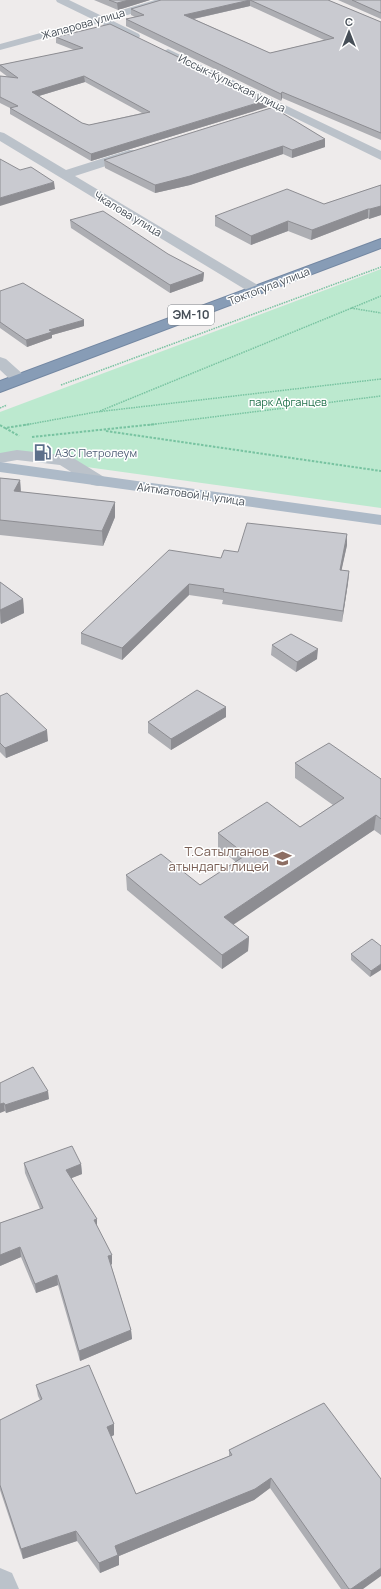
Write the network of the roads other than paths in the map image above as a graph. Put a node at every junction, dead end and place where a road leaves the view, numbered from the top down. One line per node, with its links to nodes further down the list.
1 (61, 0): 3 (street)
2 (166, 0): 3 (street, Жапарова улица)
3 (100, 20): 4 (street); 6 (street, Жапарова улица)
4 (142, 40)
5 (156, 46): 7 (street, Иссык-Кульская улица)
6 (0, 47)
7 (282, 107): 8 (street); 11 (street, Иссык-Кульская улица)
8 (267, 111)
9 (0, 136): 12 (street, Чкалова улица)
10 (146, 149): 12 (street)
11 (381, 156)
12 (64, 175): 14 (street, Чкалова улица)
13 (381, 244): 14 (highway, Токтогула улица / ЭМ-10)
14 (256, 290): 16 (highway, Токтогула улица / ЭМ-10)
15 (0, 362): 16 (street)
16 (19, 379): 17 (highway, Токтогула улица / ЭМ-10)
17 (0, 387)
18 (0, 458): 20 (street)
19 (0, 467): 20 (main road, Айтматовой Н. улица)
20 (98, 481): 21 (main road, Айтматовой Н. улица)
21 (381, 520)
22 (0, 1585): 23 (street)
23 (2, 1589)

